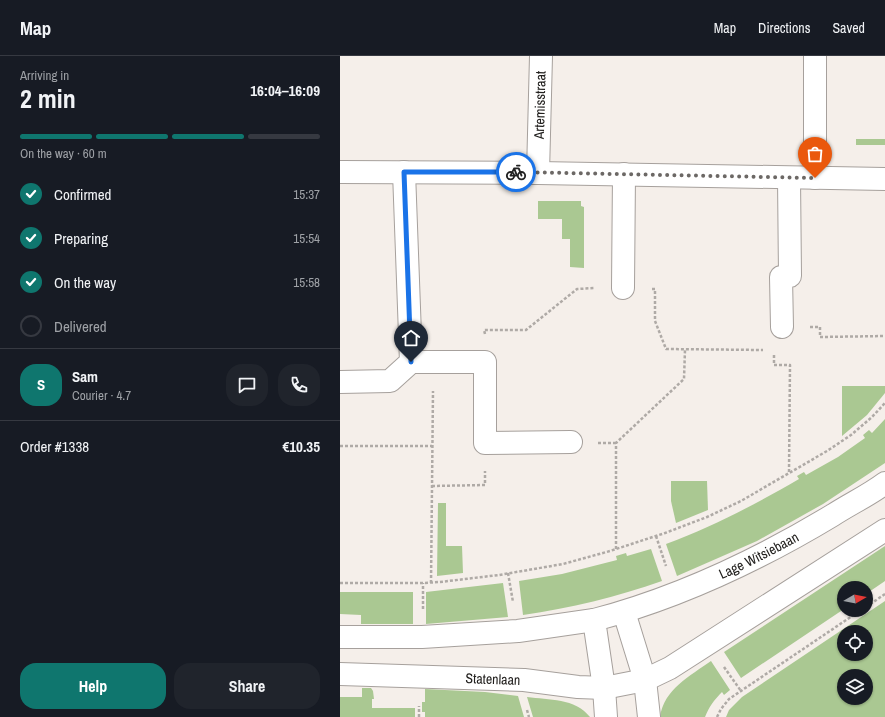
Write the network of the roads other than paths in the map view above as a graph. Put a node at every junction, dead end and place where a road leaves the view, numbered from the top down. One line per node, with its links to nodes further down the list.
1 (541, 56): 5 (street, Artemisstraat)
2 (815, 56): 8 (street)
3 (340, 172): 4 (street)
4 (404, 172): 5 (street); 12 (street)
5 (538, 172): 6 (street)
6 (624, 174): 7 (street); 10 (street)
7 (789, 178): 8 (street); 11 (street)
8 (815, 178): 9 (street)
9 (885, 179)
10 (623, 288)
11 (782, 327)
12 (411, 362): 13 (street); 14 (street)
13 (340, 382)
14 (572, 442)
15 (885, 483): 17 (street, Lage Witsiebaan)
16 (885, 530): 21 (street)
17 (624, 612): 18 (street, Lage Witsiebaan); 21 (street)
18 (594, 620): 19 (street); 22 (street)
19 (340, 637)
20 (340, 674): 22 (street, Statenlaan)
21 (645, 680): 22 (street, Statenlaan); 24 (street)
22 (604, 688): 23 (street)
23 (606, 717)
24 (649, 717)

